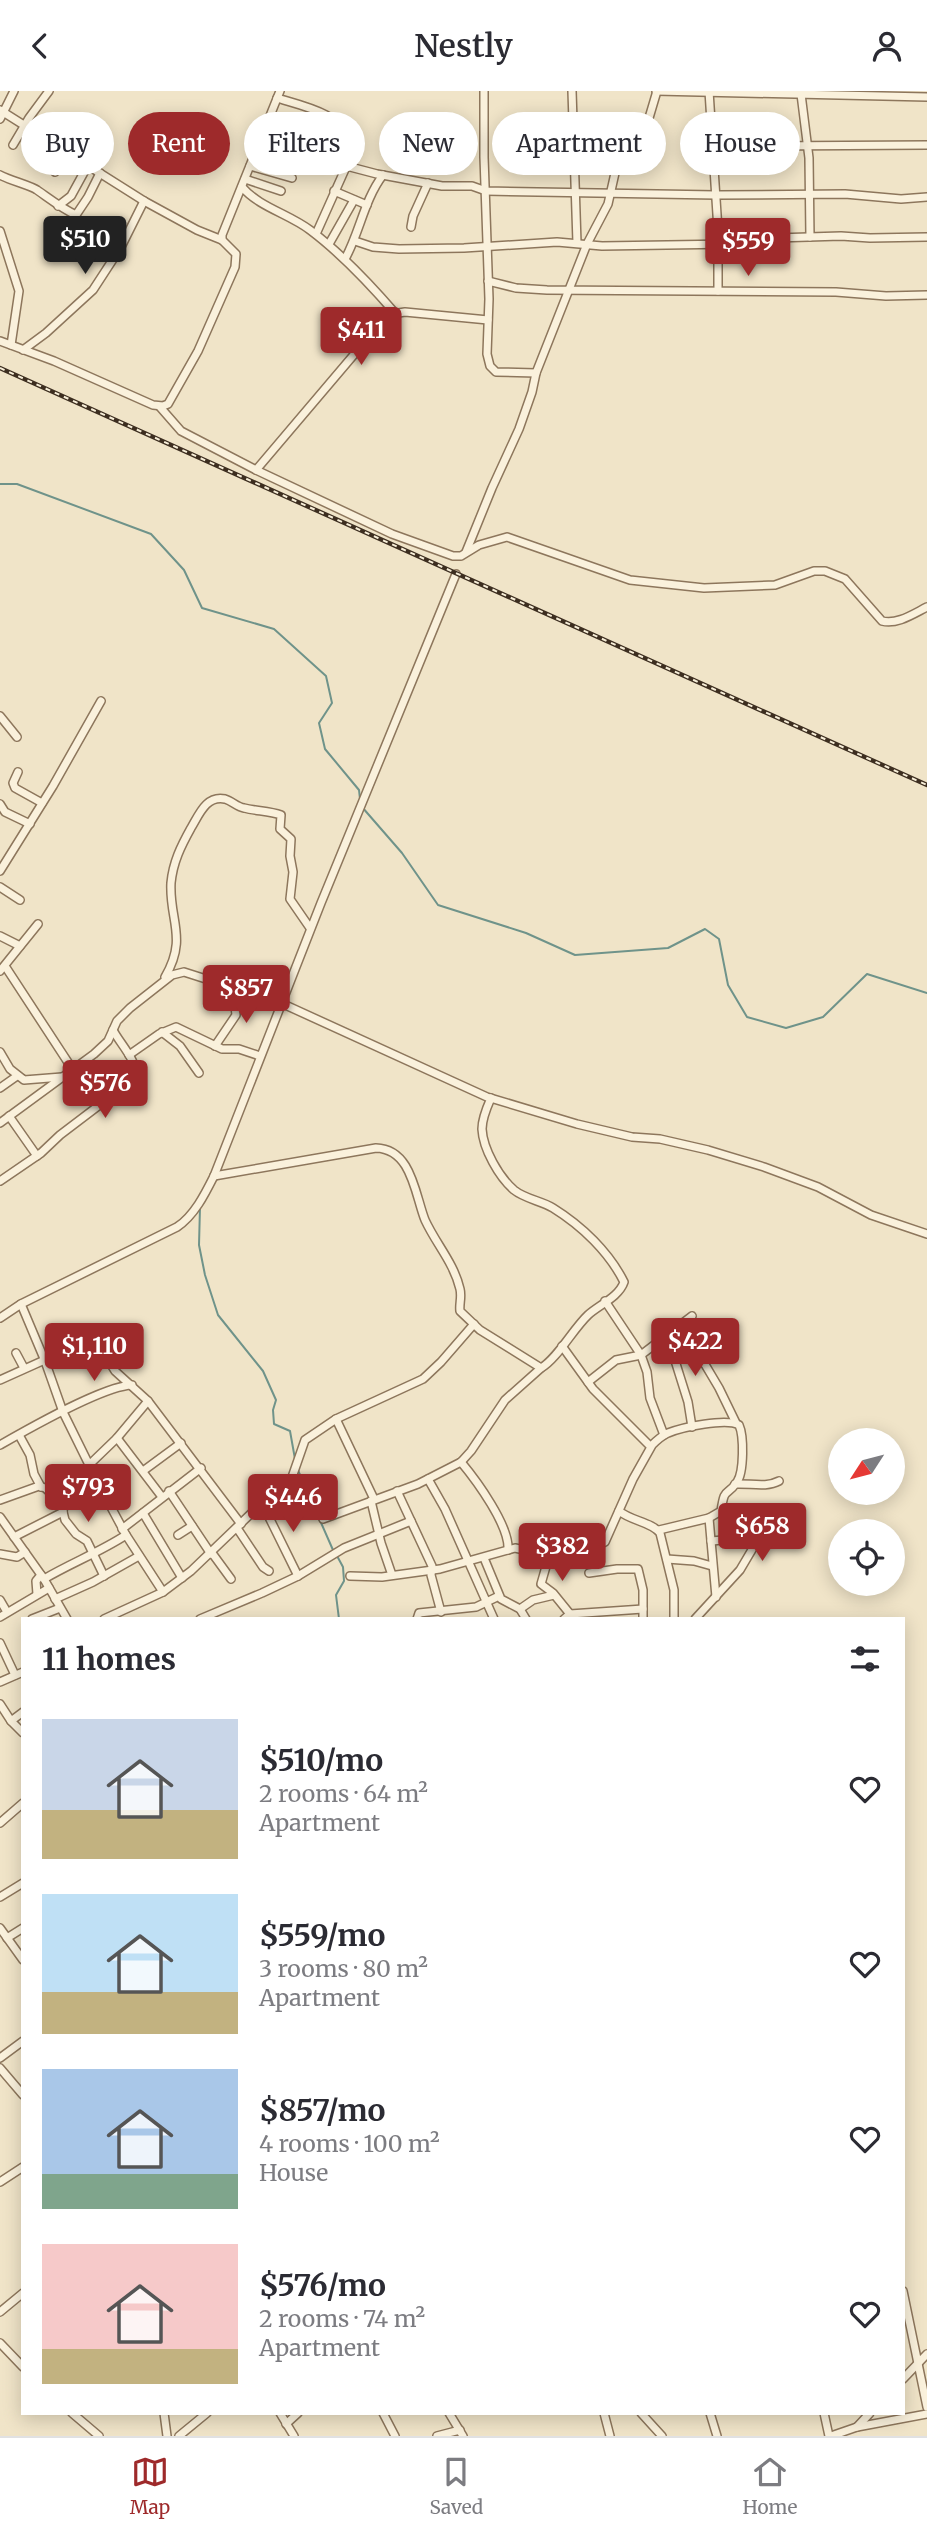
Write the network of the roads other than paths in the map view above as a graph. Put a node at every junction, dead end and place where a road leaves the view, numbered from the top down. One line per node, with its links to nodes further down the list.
1 (14, 91): 16 (street)
2 (49, 91): 12 (street)
3 (484, 91): 39 (street)
4 (572, 91): 41 (street)
5 (657, 91): 6 (street); 40 (street)
6 (709, 92): 7 (street); 15 (street)
7 (769, 92): 9 (street)
8 (851, 93): 9 (street); 11 (street)
9 (801, 94): 21 (street)
10 (279, 95): 13 (street); 14 (street)
11 (927, 97)
12 (33, 112)
13 (273, 112)
14 (319, 112)
15 (710, 112)
16 (1, 114): 17 (street)
17 (21, 124)
18 (21, 133): 19 (street)
19 (13, 145)
20 (800, 145): 21 (street)
21 (808, 145): 22 (street); 42 (street)
22 (927, 145)
23 (83, 175): 48 (street)
24 (99, 175): 48 (street)
25 (103, 175): 46 (street)
26 (246, 175): 34 (street)
27 (265, 175): 36 (street)
28 (281, 175): 33 (street)
29 (342, 175): 38 (street)
30 (383, 175): 35 (street); 47 (street)
31 (714, 175): 43 (street)
32 (0, 176): 48 (street)
33 (292, 178)
34 (243, 183): 36 (street); 51 (street); 54 (street)
35 (428, 183): 39 (street); 49 (street)
36 (262, 184): 37 (street)
37 (281, 191)
38 (334, 191): 45 (street); 51 (street)
39 (486, 191): 41 (street); 60 (street)
40 (609, 193): 41 (street); 43 (street); 59 (street)
41 (576, 194): 56 (street)
42 (810, 194): 43 (street); 44 (street); 52 (street)
43 (716, 195): 57 (street)
44 (927, 197)
45 (354, 200): 47 (street); 58 (street)
46 (144, 201): 54 (street); 71 (street)
47 (367, 205): 55 (street)
48 (58, 206)
49 (411, 227)
50 (0, 231): 61 (street)
51 (316, 234): 58 (street)
52 (810, 237): 53 (street); 57 (street)
53 (927, 237)
54 (222, 240): 73 (street)
55 (355, 241): 60 (street); 62 (street)
56 (577, 243): 59 (street); 60 (street)
57 (719, 243): 59 (street); 65 (street)
58 (328, 244): 62 (street)
59 (587, 244): 64 (street)
60 (486, 246): 63 (street)
61 (2, 254): 70 (street)
62 (345, 258): 67 (street)
63 (488, 281): 64 (street); 68 (street)
64 (569, 289): 65 (street); 72 (street)
65 (718, 291): 66 (street)
66 (927, 295)
67 (395, 313): 68 (street); 74 (street)
68 (488, 320): 72 (street)
69 (0, 341): 70 (street)
70 (11, 345): 71 (street)
71 (23, 350): 73 (street)
72 (536, 373): 75 (street)
73 (160, 407): 74 (street)
74 (256, 470): 75 (street)
75 (466, 552): 77 (street)
76 (456, 574): 89 (street)
77 (927, 607)
78 (101, 701): 83 (street)
79 (0, 716): 80 (street)
80 (18, 737)
81 (18, 772): 83 (street)
82 (0, 802): 84 (street)
83 (42, 803): 84 (street)
84 (30, 824): 85 (street)
85 (0, 871)
86 (0, 887): 87 (street)
87 (20, 900)
88 (38, 924): 91 (street)
89 (310, 928): 93 (street); 95 (street)
90 (0, 936): 91 (street)
91 (20, 946): 92 (street)
92 (3, 968): 102 (street)
93 (163, 981): 94 (street); 96 (street)
94 (242, 989): 95 (street); 98 (street)
95 (281, 1003): 101 (street); 107 (street)
96 (113, 1030): 100 (street); 102 (street)
97 (162, 1032): 98 (street); 100 (street); 103 (street)
98 (215, 1046): 101 (street)
99 (0, 1052): 104 (street)
100 (129, 1055): 110 (street)
101 (260, 1056): 111 (street)
102 (73, 1070): 105 (street)
103 (200, 1073)
104 (17, 1076): 105 (street); 106 (street)
105 (64, 1076): 108 (street)
106 (0, 1088)
107 (491, 1098): 113 (street); 114 (street)
108 (9, 1116): 109 (street); 110 (street)
109 (0, 1123)
110 (37, 1156): 112 (street)
111 (214, 1176): 115 (street); 119 (street)
112 (0, 1181)
113 (927, 1234)
114 (606, 1301): 121 (street); 123 (street)
115 (21, 1304): 117 (street); 124 (street)
116 (692, 1316): 118 (street)
117 (0, 1318)
118 (681, 1324): 120 (street); 133 (street)
119 (474, 1325): 126 (street); 132 (street)
120 (667, 1335): 123 (street); 134 (street)
121 (562, 1346): 126 (street); 128 (street)
122 (16, 1353): 125 (street)
123 (641, 1355): 128 (street); 136 (street)
124 (45, 1361): 125 (street); 129 (street); 131 (street)
125 (24, 1368): 127 (street)
126 (541, 1368): 141 (street)
127 (0, 1380)
128 (588, 1382): 140 (street)
129 (132, 1385): 130 (street); 131 (street)
130 (148, 1401): 137 (street); 138 (street)
131 (63, 1412): 135 (street); 142 (street)
132 (336, 1419): 154 (street); 155 (street)
133 (736, 1423): 134 (street); 147 (street)
134 (692, 1427): 136 (street)
135 (19, 1435): 139 (street); 148 (street)
136 (664, 1435): 140 (street)
137 (117, 1438): 142 (street); 144 (street)
138 (181, 1443): 143 (street); 144 (street)
139 (0, 1445)
140 (651, 1446): 157 (street)
141 (461, 1462): 145 (street); 171 (street)
142 (89, 1465): 166 (street)
143 (201, 1468): 151 (street); 164 (street)
144 (143, 1471): 152 (street)
145 (428, 1479): 149 (street); 180 (street)
146 (779, 1481): 147 (street)
147 (735, 1484): 160 (street)
148 (41, 1487): 153 (street); 156 (street)
149 (397, 1491): 154 (street); 162 (street)
150 (72, 1492): 156 (street)
151 (169, 1492): 152 (street); 163 (street)
152 (162, 1497): 158 (street)
153 (0, 1500)
154 (373, 1500): 161 (street); 167 (street)
155 (262, 1503): 164 (street); 187 (street)
156 (63, 1509): 169 (street); 173 (street)
157 (619, 1511): 165 (street); 177 (street)
158 (143, 1513): 166 (street); 190 (street)
159 (0, 1517): 169 (street)
160 (709, 1518): 165 (street); 170 (street)
161 (323, 1519)
162 (411, 1521): 167 (street); 182 (street)
163 (192, 1526): 168 (street); 174 (street)
164 (239, 1526): 174 (street); 183 (street)
165 (659, 1530): 179 (street)
166 (124, 1532): 173 (street); 176 (street)
167 (379, 1534): 185 (street); 187 (street)
168 (178, 1535)
169 (14, 1537): 172 (street)
170 (711, 1541): 181 (street); 197 (street)
171 (508, 1550): 177 (street); 178 (street)
172 (25, 1552): 175 (street); 189 (street)
173 (94, 1553): 186 (street); 189 (street)
174 (211, 1553): 190 (street); 191 (street)
175 (0, 1554)
176 (139, 1556): 186 (street); 193 (street)
177 (549, 1556): 195 (street)
178 (484, 1557): 180 (street); 196 (street)
179 (667, 1559): 181 (street); 215 (street)
180 (468, 1560): 182 (street); 200 (street)
181 (712, 1566): 197 (street)
182 (432, 1570): 185 (street); 204 (street)
183 (270, 1571)
184 (589, 1573): 203 (street)
185 (392, 1575): 188 (street)
186 (104, 1576): 198 (street)
187 (298, 1576): 209 (street)
188 (350, 1576)
189 (43, 1577): 192 (street); 194 (street)
190 (182, 1578): 193 (street)
191 (231, 1579)
192 (49, 1588): 194 (street); 198 (street)
193 (163, 1592): 208 (street)
194 (37, 1594): 205 (street)
195 (554, 1595): 202 (street); 213 (street)
196 (499, 1596): 200 (street); 202 (street)
197 (716, 1597): 216 (street)
198 (55, 1599): 201 (street)
199 (0, 1600): 205 (street)
200 (485, 1602): 204 (street); 211 (street)
201 (60, 1608): 206 (street); 207 (street)
202 (520, 1609): 212 (street)
203 (642, 1609): 213 (street); 214 (street)
204 (441, 1612): 210 (street)
205 (3, 1614)
206 (37, 1617)
207 (66, 1617)
208 (108, 1617)
209 (205, 1617)
210 (418, 1617)
211 (493, 1617)
212 (525, 1617)
213 (567, 1617)
214 (643, 1617)
215 (674, 1617)
216 (697, 1617)
217 (0, 1643): 218 (street)
218 (19, 1674): 219 (street)
219 (0, 1682)
220 (0, 1704): 222 (street)
221 (21, 1714): 222 (street)
222 (11, 1721): 223 (street)
223 (21, 1731)
224 (21, 1805): 225 (street)
225 (0, 1823)
226 (21, 1883): 227 (street)
227 (0, 1897)
228 (0, 1928): 230 (street)
229 (21, 1929): 230 (street)
230 (7, 1938): 231 (street)
231 (21, 1958)
232 (21, 2042): 233 (street)
233 (0, 2058)
234 (0, 2068): 235 (street)
235 (21, 2093)
236 (21, 2168): 237 (street)
237 (0, 2182)
238 (21, 2295): 240 (street)
239 (905, 2299): 244 (street)
240 (0, 2312)
241 (0, 2343): 243 (street)
242 (927, 2354): 244 (street)
243 (21, 2365)
244 (917, 2365): 245 (street); 246 (street)
245 (905, 2377)
246 (927, 2407)
247 (927, 2414): 261 (street)
248 (74, 2415): 263 (street)
249 (164, 2415): 264 (street)
250 (204, 2415): 265 (street)
251 (281, 2415): 260 (street)
252 (296, 2415): 260 (street)
253 (384, 2415): 267 (street)
254 (450, 2415): 262 (street)
255 (605, 2415): 269 (street)
256 (643, 2415): 270 (street)
257 (711, 2415): 271 (street)
258 (825, 2415): 272 (street)
259 (868, 2415): 261 (street)
260 (286, 2424): 266 (street)
261 (857, 2427): 272 (street)
262 (458, 2433): 268 (street)
263 (99, 2436)
264 (167, 2436)
265 (178, 2436)
266 (294, 2436)
267 (395, 2436)
268 (437, 2436)
269 (610, 2436)
270 (662, 2436)
271 (717, 2436)
272 (830, 2436)

